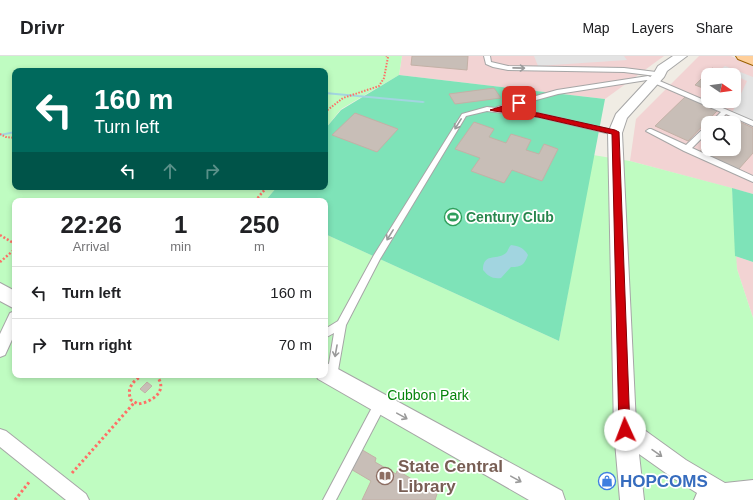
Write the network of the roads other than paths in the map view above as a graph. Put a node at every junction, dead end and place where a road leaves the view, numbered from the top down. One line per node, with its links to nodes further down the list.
1 (487, 56): 6 (lane, one-way to 6)
2 (681, 56): 6 (street)
3 (695, 56): 6 (street)
4 (743, 56): 5 (main road)
5 (753, 60)
6 (658, 77): 7 (lane); 8 (lane); 12 (street)
7 (494, 110): 12 (lane); 19 (lane, one-way to 19)
8 (725, 111): 9 (lane); 10 (lane)
9 (720, 116)
10 (753, 124)
11 (650, 131): 14 (lane)
12 (615, 132): 24 (street)
13 (701, 135): 14 (lane)
14 (687, 149): 15 (lane)
15 (753, 179)
16 (0, 291): 17 (street)
17 (12, 299)
18 (12, 324): 21 (street)
19 (341, 324): 20 (lane); 22 (lane, one-way to 22)
20 (328, 332)
21 (0, 350)
22 (328, 374): 23 (street)
23 (380, 404): 29 (lane); 30 (street, one-way to 30)
24 (625, 430): 27 (street, one-way to 27); 31 (street)
25 (0, 437): 28 (street)
26 (753, 492): 27 (street)
27 (715, 498)
28 (80, 500)
29 (329, 500)
30 (553, 500)
31 (632, 500)

